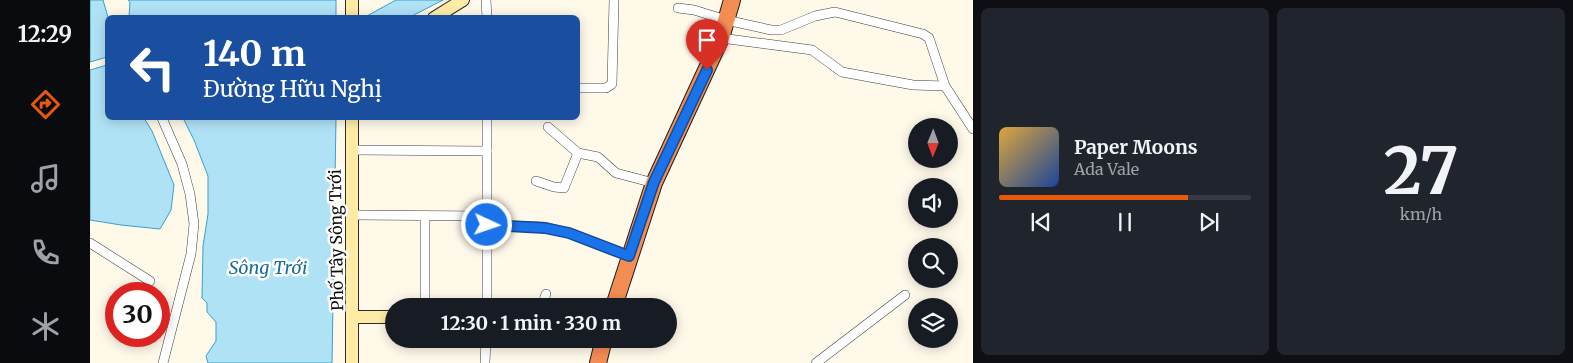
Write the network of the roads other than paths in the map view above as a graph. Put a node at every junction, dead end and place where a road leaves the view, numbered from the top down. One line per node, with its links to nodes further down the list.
1 (352, 0): 7 (street)
2 (463, 0): 8 (street)
3 (486, 0): 9 (street)
4 (614, 0): 13 (street)
5 (732, 0): 10 (highway)
6 (678, 8): 10 (street)
7 (352, 15)
8 (439, 15)
9 (486, 15)
10 (726, 20): 11 (highway); 12 (street)
11 (721, 38): 12 (street); 23 (highway)
12 (945, 86): 18 (street)
13 (580, 88)
14 (163, 120): 40 (street)
15 (352, 120): 19 (street, Phố Tây Sông Trới)
16 (487, 120): 20 (street)
17 (548, 127): 21 (street)
18 (973, 129)
19 (352, 150): 20 (street); 24 (street, Phố Tây Sông Trới)
20 (487, 151): 26 (street)
21 (578, 153): 22 (street); 23 (street)
22 (536, 181)
23 (654, 182): 28 (highway)
24 (353, 216): 25 (street); 36 (street, Phố Tây Sông Trới)
25 (425, 216): 26 (street); 32 (street)
26 (487, 221): 28 (street); 33 (street)
27 (90, 243): 29 (street)
28 (629, 256): 35 (highway)
29 (150, 280)
30 (546, 294): 34 (street)
31 (906, 295): 44 (street)
32 (425, 298)
33 (487, 298)
34 (545, 298)
35 (616, 298)
36 (354, 317): 37 (street); 41 (street, Phố Tây Sông Trới)
37 (385, 317)
38 (486, 348): 42 (street)
39 (599, 348): 43 (highway)
40 (163, 363)
41 (352, 363)
42 (485, 363)
43 (598, 363)
44 (816, 363)

